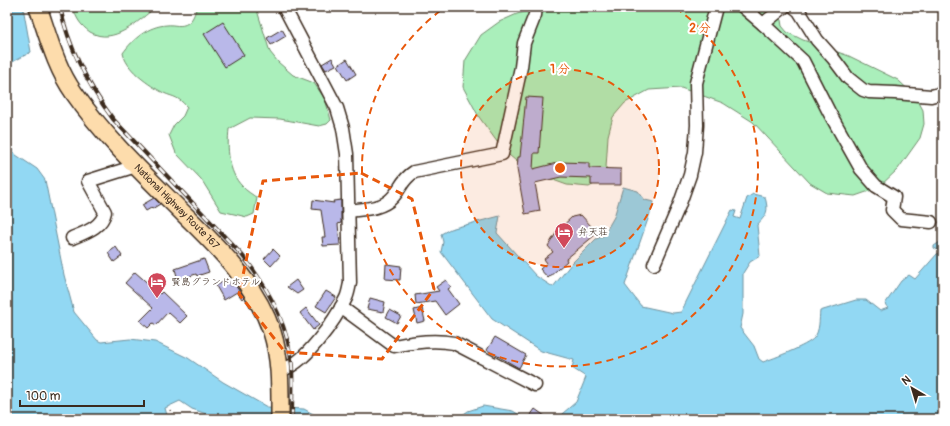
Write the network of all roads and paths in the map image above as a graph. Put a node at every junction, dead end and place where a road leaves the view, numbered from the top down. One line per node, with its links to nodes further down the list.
1 (38, 7): 10 (highway, National Highway Route 167)
2 (284, 7): 11 (street)
3 (536, 7): 11 (street)
4 (716, 7): 14 (street)
5 (743, 7): 8 (street)
6 (784, 7): 8 (street)
7 (794, 7): 9 (street)
8 (763, 24): 12 (street)
9 (943, 93)
10 (136, 166): 13 (street); 16 (highway, National Highway Route 167)
11 (348, 211): 15 (street)
12 (931, 222)
13 (72, 238)
14 (654, 264)
15 (340, 307): 16 (street); 17 (street)
16 (280, 370): 20 (highway, National Highway Route 167)
17 (535, 385)
18 (170, 410): 19 (path)
19 (175, 419)
20 (280, 419)

